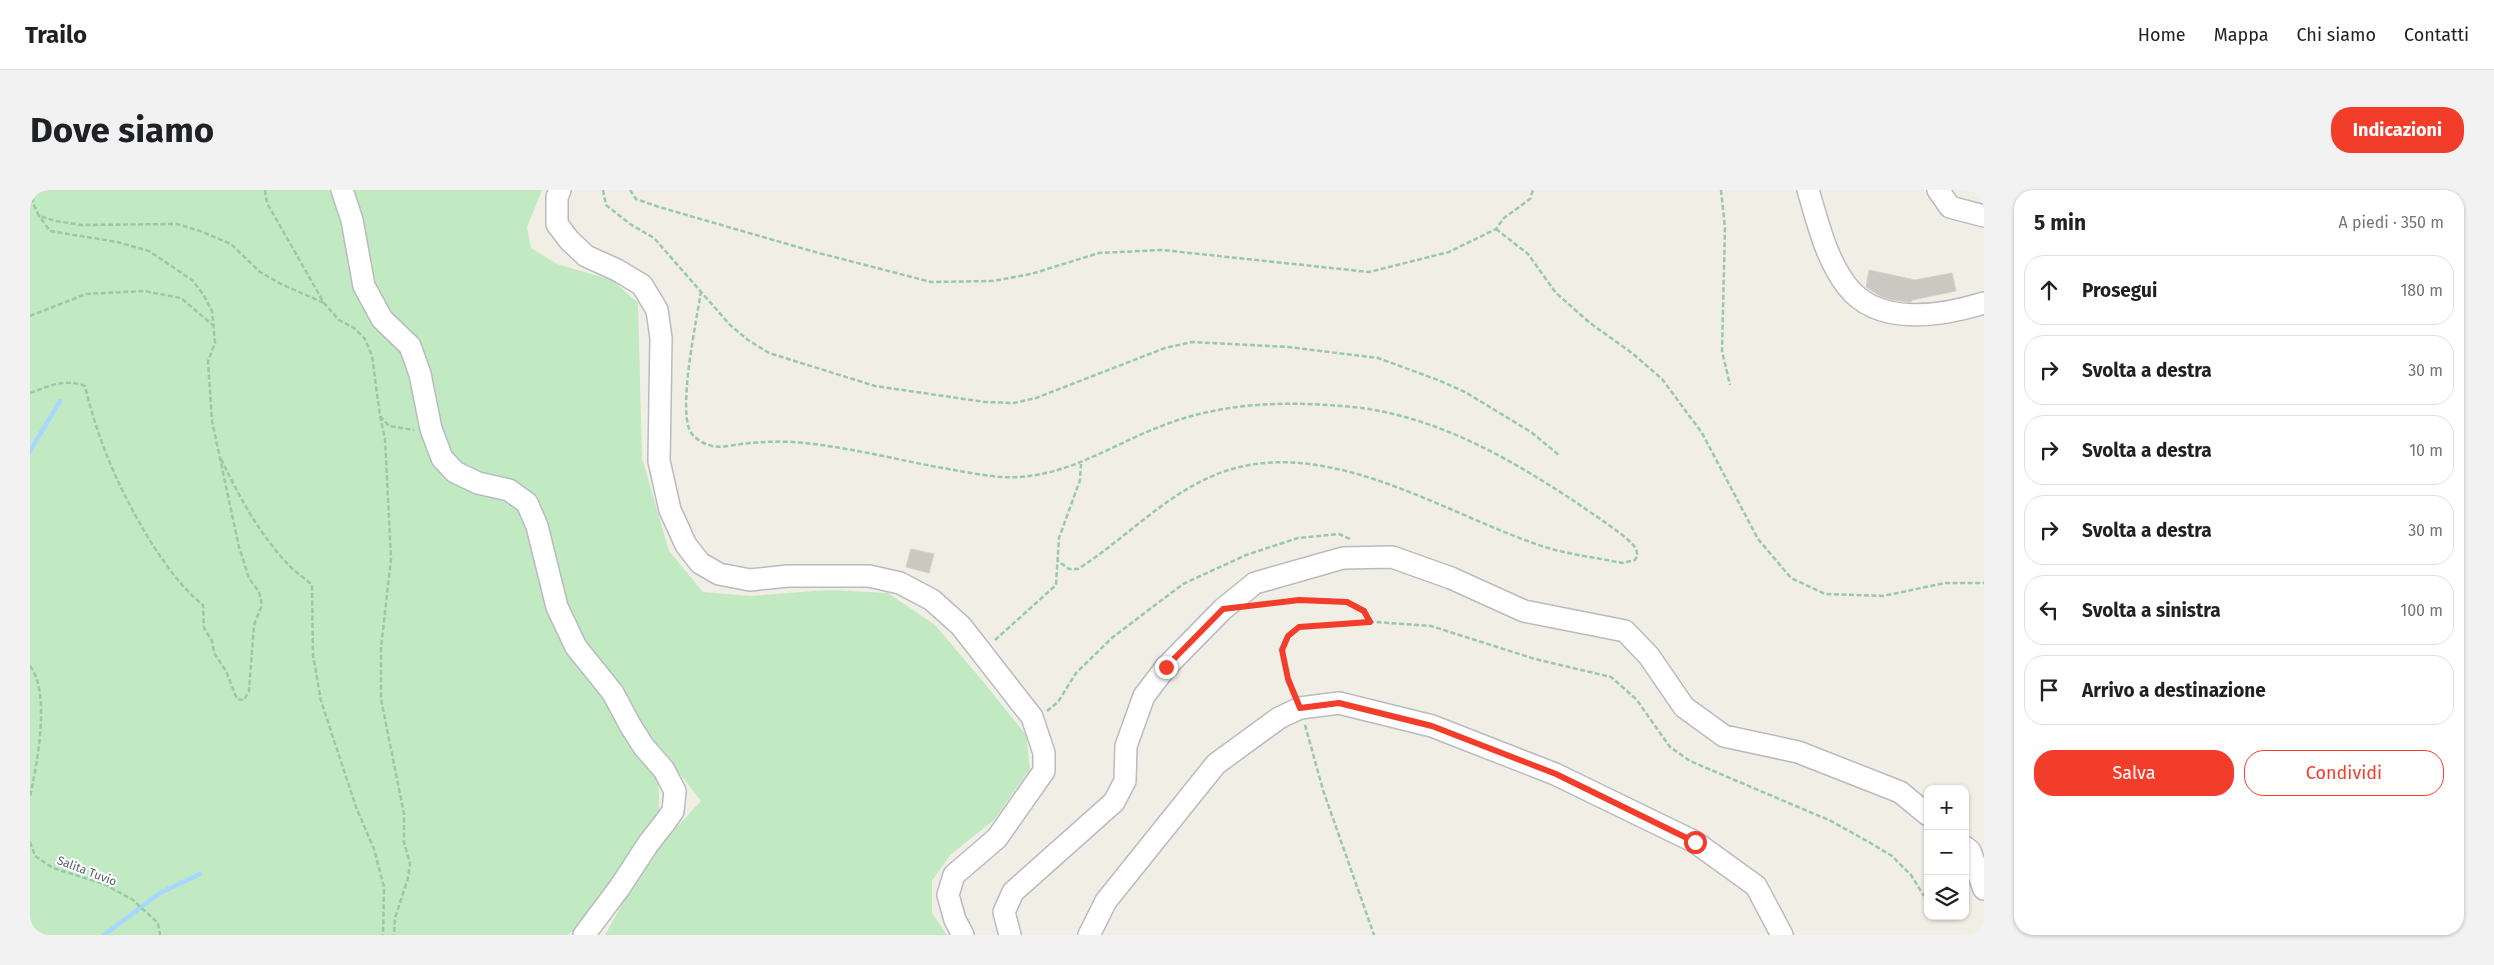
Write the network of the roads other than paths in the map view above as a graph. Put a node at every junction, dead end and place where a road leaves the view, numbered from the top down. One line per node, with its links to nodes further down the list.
1 (342, 190): 10 (street)
2 (560, 190): 11 (street)
3 (1808, 190): 6 (street)
4 (1938, 190): 5 (street)
5 (1984, 216)
6 (1984, 303)
7 (1924, 813): 12 (street)
8 (1969, 850): 9 (street)
9 (1984, 889)
10 (584, 935)
11 (963, 935)
12 (1010, 935)
13 (1089, 935): 14 (street)
14 (1782, 935)

